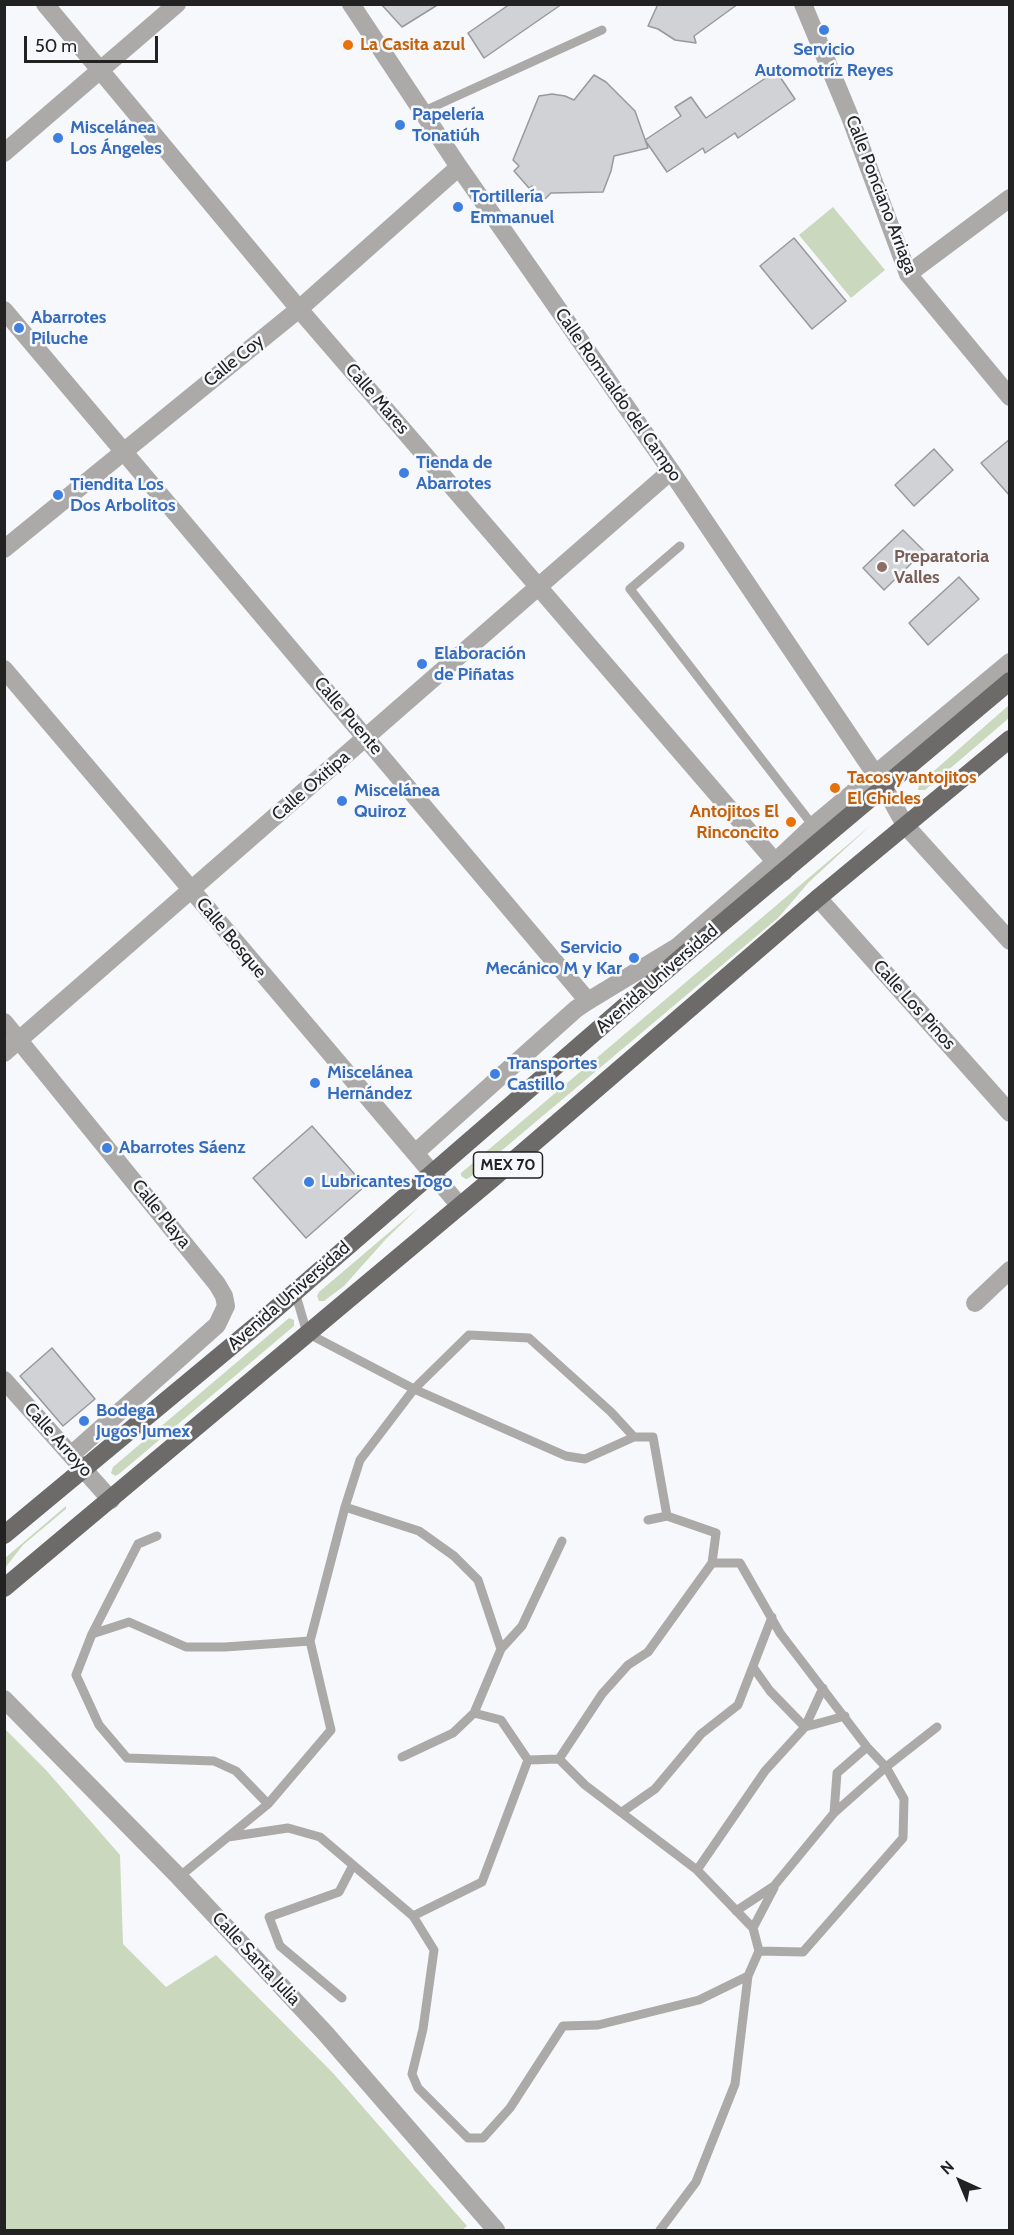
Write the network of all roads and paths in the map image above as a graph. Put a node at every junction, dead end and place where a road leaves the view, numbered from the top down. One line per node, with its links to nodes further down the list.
1 (45, 4): 6 (street, Calle Mares)
2 (177, 4): 6 (street)
3 (351, 4): 7 (street, Calle Romualdo del Campo)
4 (803, 4): 11 (street, Calle Ponciano Arriaga)
5 (602, 30): 7 (lane)
6 (100, 70): 8 (street); 12 (street, Calle Mares)
7 (422, 112): 9 (street, Calle Romualdo del Campo)
8 (4, 153)
9 (459, 167): 12 (street, Calle Coy); 16 (street, Calle Romualdo del Campo)
10 (1010, 198): 11 (street)
11 (908, 274): 14 (street, Calle Ponciano Arriaga)
12 (299, 309): 15 (street, Calle Coy); 19 (street, Calle Mares)
13 (4, 310): 15 (street, Calle Puente)
14 (1010, 397)
15 (123, 451): 18 (street, Calle Coy); 23 (street, Calle Puente)
16 (671, 471): 19 (street, Calle Oxitipa); 25 (street, Calle Romualdo del Campo)
17 (680, 546): 27 (lane)
18 (4, 549)
19 (539, 586): 23 (street, Calle Oxitipa); 28 (street, Calle Mares)
20 (1010, 662): 25 (street)
21 (4, 669): 29 (street, Calle Bosque)
22 (1010, 681): 25 (main road, Avenida Universidad / MEX 70)
23 (366, 738): 29 (street, Calle Oxitipa); 32 (street, Calle Puente)
24 (1010, 739): 26 (main road, MEX 70)
25 (880, 781): 26 (street, Calle Romualdo del Campo); 27 (main road, Avenida Universidad / MEX 70)
26 (905, 825): 30 (main road, MEX 70); 31 (street, Calle Romualdo del Campo)
27 (818, 832): 28 (main road, Avenida Universidad / MEX 70)
28 (780, 867): 32 (street); 38 (main road, Avenida Universidad / MEX 70)
29 (191, 891): 34 (street, Calle Oxitipa); 37 (street, Calle Bosque)
30 (818, 898): 36 (street, Calle Los Pinos); 39 (main road, MEX 70)
31 (1010, 941)
32 (588, 1001): 37 (street)
33 (4, 1022): 34 (street, Calle Playa)
34 (20, 1041): 35 (street, Calle Oxitipa); 47 (street, Calle Playa)
35 (4, 1053)
36 (1010, 1113)
37 (415, 1153): 38 (street, Calle Bosque)
38 (432, 1173): 39 (street, Calle Bosque); 41 (main road, Avenida Universidad / MEX 70)
39 (460, 1206): 43 (main road, MEX 70)
40 (1008, 1274): 42 (street)
41 (295, 1292): 43 (lane); 47 (main road, Avenida Universidad / MEX 70)
42 (975, 1303)
43 (307, 1333): 45 (lane); 48 (main road, MEX 70)
44 (4, 1380): 47 (street, Calle Arroyo)
45 (414, 1389): 46 (lane); 46 (lane); 49 (lane)
46 (634, 1437): 50 (lane)
47 (77, 1462): 48 (street, Calle Arroyo); 52 (main road, Avenida Universidad / MEX 70)
48 (111, 1500): 56 (main road, MEX 70)
49 (345, 1507): 59 (lane); 60 (lane)
50 (667, 1516): 51 (lane); 55 (lane)
51 (648, 1520)
52 (4, 1535)
53 (158, 1536): 58 (lane)
54 (562, 1541): 60 (lane)
55 (712, 1563): 57 (lane); 70 (lane)
56 (4, 1588)
57 (772, 1617): 61 (lane); 62 (lane)
58 (92, 1634): 59 (lane); 73 (lane)
59 (310, 1641): 73 (lane)
60 (501, 1649): 64 (lane)
61 (753, 1667): 66 (lane); 74 (lane)
62 (823, 1688): 65 (lane); 66 (lane)
63 (4, 1699): 79 (street, Calle Santa Julia)
64 (474, 1713): 69 (lane); 71 (lane)
65 (845, 1716): 66 (lane); 68 (lane)
66 (805, 1727): 78 (lane)
67 (937, 1728): 72 (lane)
68 (867, 1747): 72 (lane); 75 (lane)
69 (402, 1757)
70 (559, 1759): 71 (lane); 74 (lane)
71 (528, 1760): 82 (lane)
72 (886, 1767): 75 (lane); 84 (lane)
73 (268, 1804): 76 (lane)
74 (622, 1812): 78 (lane)
75 (834, 1813): 80 (lane)
76 (228, 1837): 77 (lane); 79 (lane)
77 (353, 1865): 82 (lane); 86 (lane)
78 (697, 1870): 81 (lane)
79 (179, 1877): 87 (street, Calle Santa Julia)
80 (774, 1886): 81 (lane); 83 (lane)
81 (736, 1911): 83 (lane)
82 (413, 1916): 85 (lane)
83 (753, 1928): 84 (lane)
84 (759, 1951): 85 (lane)
85 (748, 1976): 88 (lane)
86 (342, 1998)
87 (496, 2230)
88 (660, 2230)

